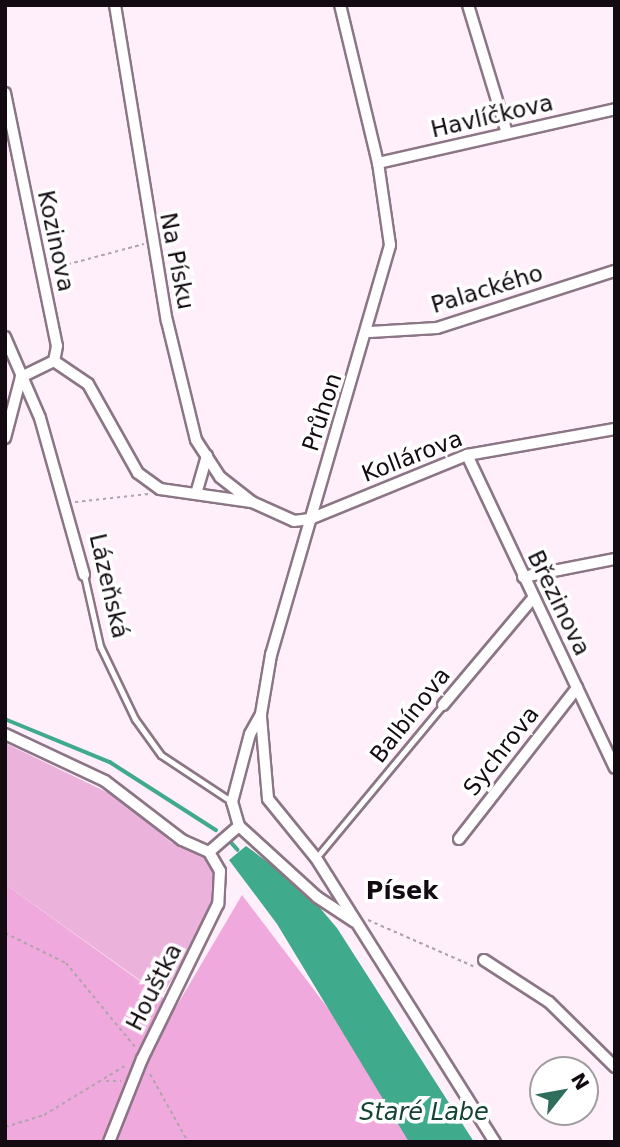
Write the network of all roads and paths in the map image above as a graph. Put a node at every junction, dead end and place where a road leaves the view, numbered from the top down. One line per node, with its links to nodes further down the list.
1 (115, 5): 8 (street, Na Písku)
2 (341, 5): 7 (street, Průhon)
3 (468, 5): 6 (street)
4 (5, 93): 9 (street, Kozinova)
5 (615, 109): 6 (street, Havlíčkova)
6 (507, 133): 7 (street, Havlíčkova)
7 (378, 163): 11 (street, Průhon)
8 (151, 242): 9 (path); 18 (street, Na Písku)
9 (41, 271): 13 (street, Kozinova)
10 (615, 271): 11 (street, Palackého)
11 (370, 332): 23 (street, Průhon)
12 (5, 337): 14 (street, Lázeňská)
13 (54, 361): 14 (street); 19 (street)
14 (21, 377): 16 (street); 22 (street, Lázeňská)
15 (615, 429): 17 (street, Kollárova)
16 (5, 438)
17 (467, 455): 23 (street, Kollárova); 26 (street, Březinova)
18 (207, 456): 20 (street); 21 (street, Na Písku)
19 (160, 489): 20 (street, Na Písku); 22 (path)
20 (196, 494): 21 (street, Na Písku)
21 (252, 502): 23 (street, Na Písku)
22 (67, 503): 25 (street, Lázeňská)
23 (310, 519): 30 (street, Průhon)
24 (615, 559): 26 (street)
25 (83, 575): 34 (lane, Lázeňská)
26 (523, 577): 27 (street, Březinova)
27 (534, 597): 28 (street, Březinova); 29 (street, Balbínova)
28 (577, 688): 32 (street, Březinova); 36 (street, Sychrova)
29 (443, 705): 38 (lane, Balbínova)
30 (261, 714): 34 (street, Průhon); 38 (street)
31 (5, 734): 37 (street)
32 (609, 742): 33 (street, Březinova)
33 (615, 768)
34 (232, 802): 35 (street)
35 (239, 826): 37 (street); 39 (street)
36 (459, 839)
37 (209, 852): 43 (street, Houštka)
38 (316, 858): 39 (street)
39 (359, 925): 42 (path); 50 (street)
40 (5, 933): 43 (path)
41 (484, 960): 42 (street)
42 (497, 970): 44 (street)
43 (140, 1057): 45 (path); 46 (street, Houštka); 49 (path)
44 (615, 1067)
45 (105, 1081): 46 (path); 47 (path)
46 (132, 1082): 48 (street, Houštka)
47 (5, 1127)
48 (109, 1142)
49 (188, 1142)
50 (495, 1142)

